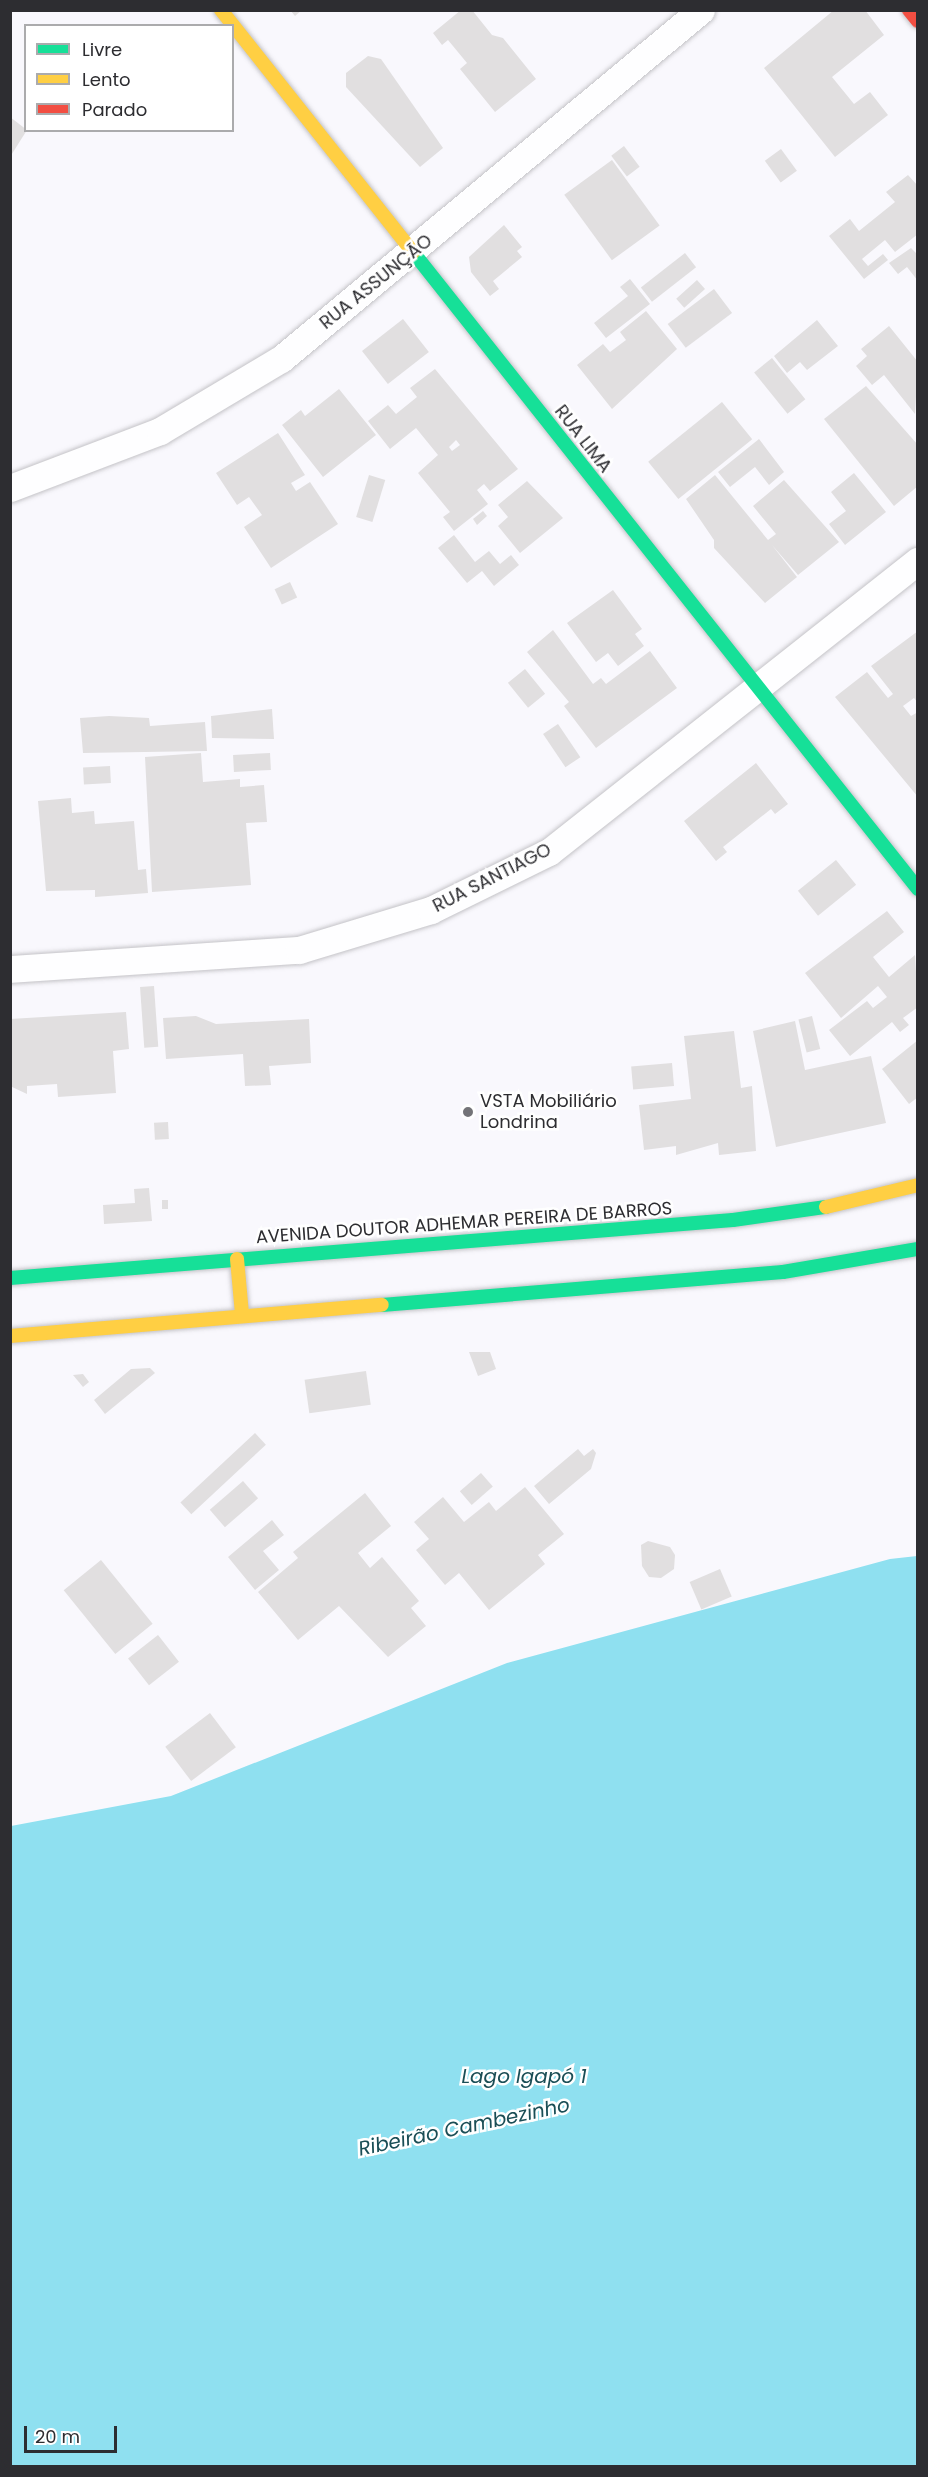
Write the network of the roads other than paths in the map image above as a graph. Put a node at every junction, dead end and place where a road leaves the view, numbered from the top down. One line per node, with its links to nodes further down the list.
1 (221, 10): 5 (street, RUA LIMA)
2 (701, 10): 7 (street, RUA ASSUNÇÃO)
3 (909, 10): 4 (street)
4 (918, 21)
5 (232, 24)
6 (234, 26): 7 (street, RUA LIMA)
7 (413, 252): 8 (street, RUA ASSUNÇÃO); 10 (street, RUA LIMA)
8 (10, 488)
9 (918, 561): 10 (street, RUA SANTIAGO)
10 (757, 690): 11 (street, RUA LIMA); 12 (street, RUA SANTIAGO)
11 (918, 889)
12 (10, 969)
13 (918, 1185): 15 (street, AVENIDA DOUTOR ADHEMAR PEREIRA DE BARROS)
14 (918, 1249): 17 (street)
15 (237, 1259): 16 (street, AVENIDA DOUTOR ADHEMAR PEREIRA DE BARROS); 17 (street)
16 (10, 1278)
17 (242, 1314): 18 (street)
18 (10, 1336)

